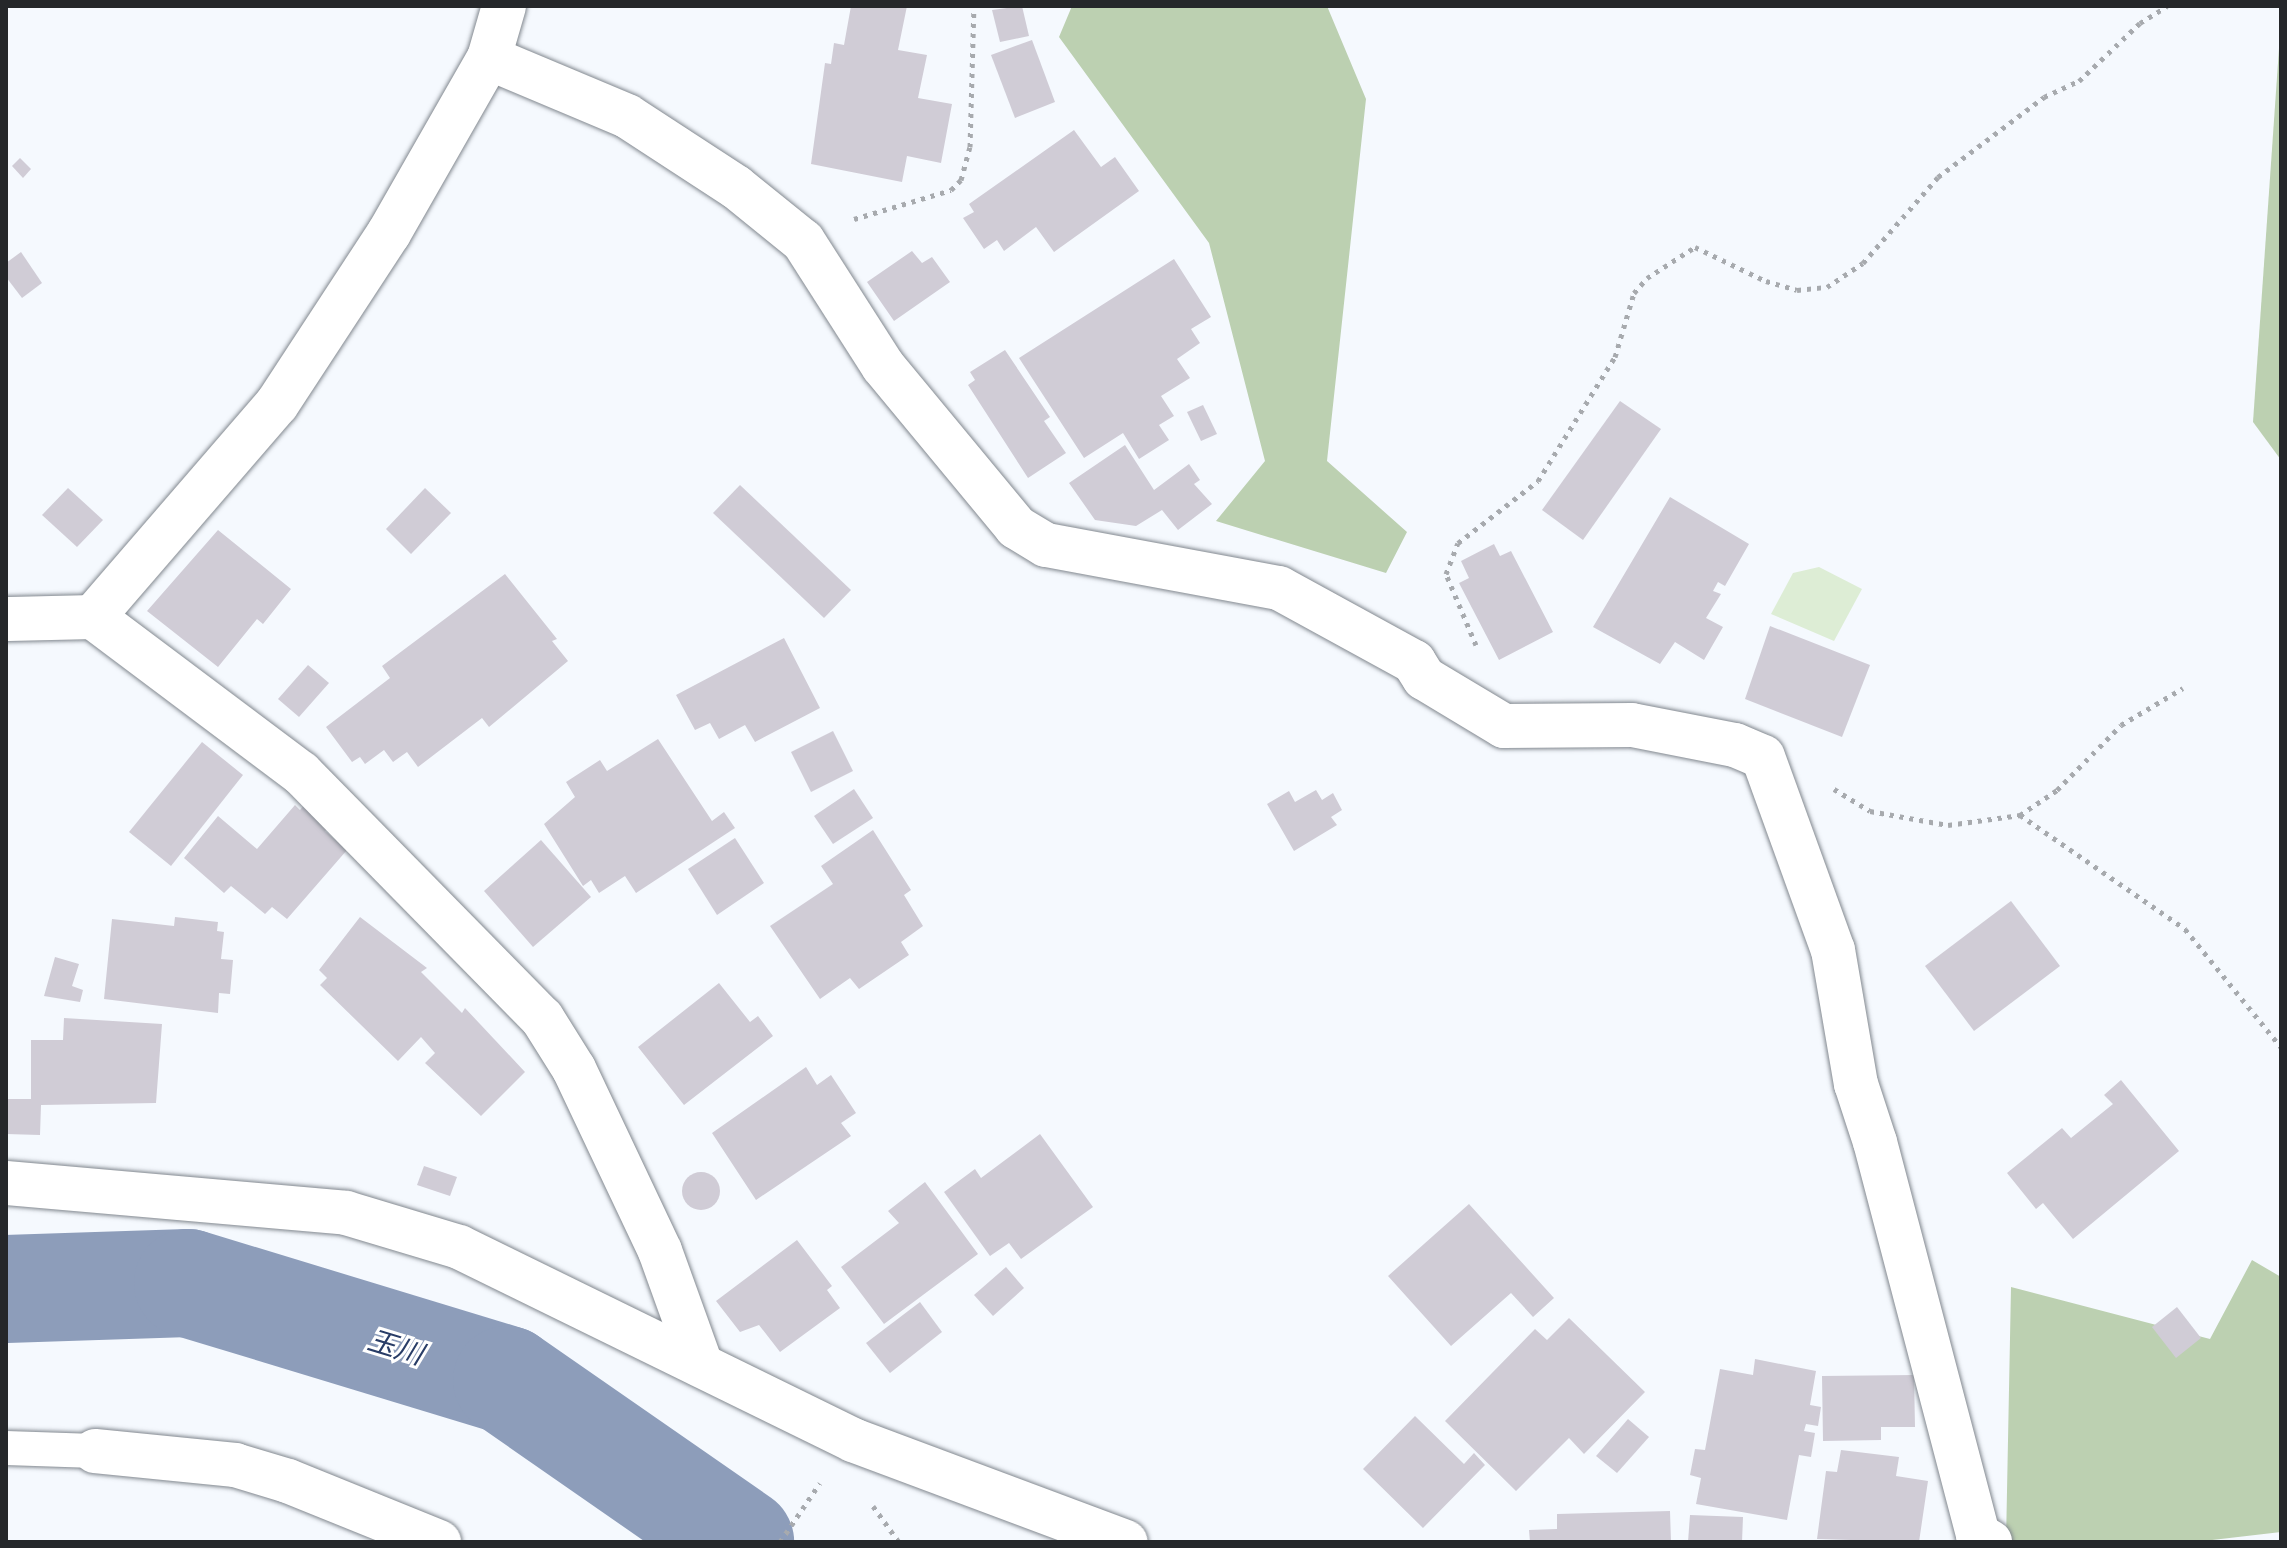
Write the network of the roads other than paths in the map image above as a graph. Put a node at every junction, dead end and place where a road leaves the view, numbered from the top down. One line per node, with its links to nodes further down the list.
1 (504, 6): 2 (street)
2 (489, 58): 3 (street); 11 (street)
3 (93, 617): 4 (street); 6 (street)
4 (6, 619)
5 (6, 1183): 6 (street)
6 (701, 1365): 10 (street)
7 (6, 1448): 8 (lane)
8 (95, 1451): 9 (street)
9 (439, 1542)
10 (1126, 1542)
11 (1990, 1542)

